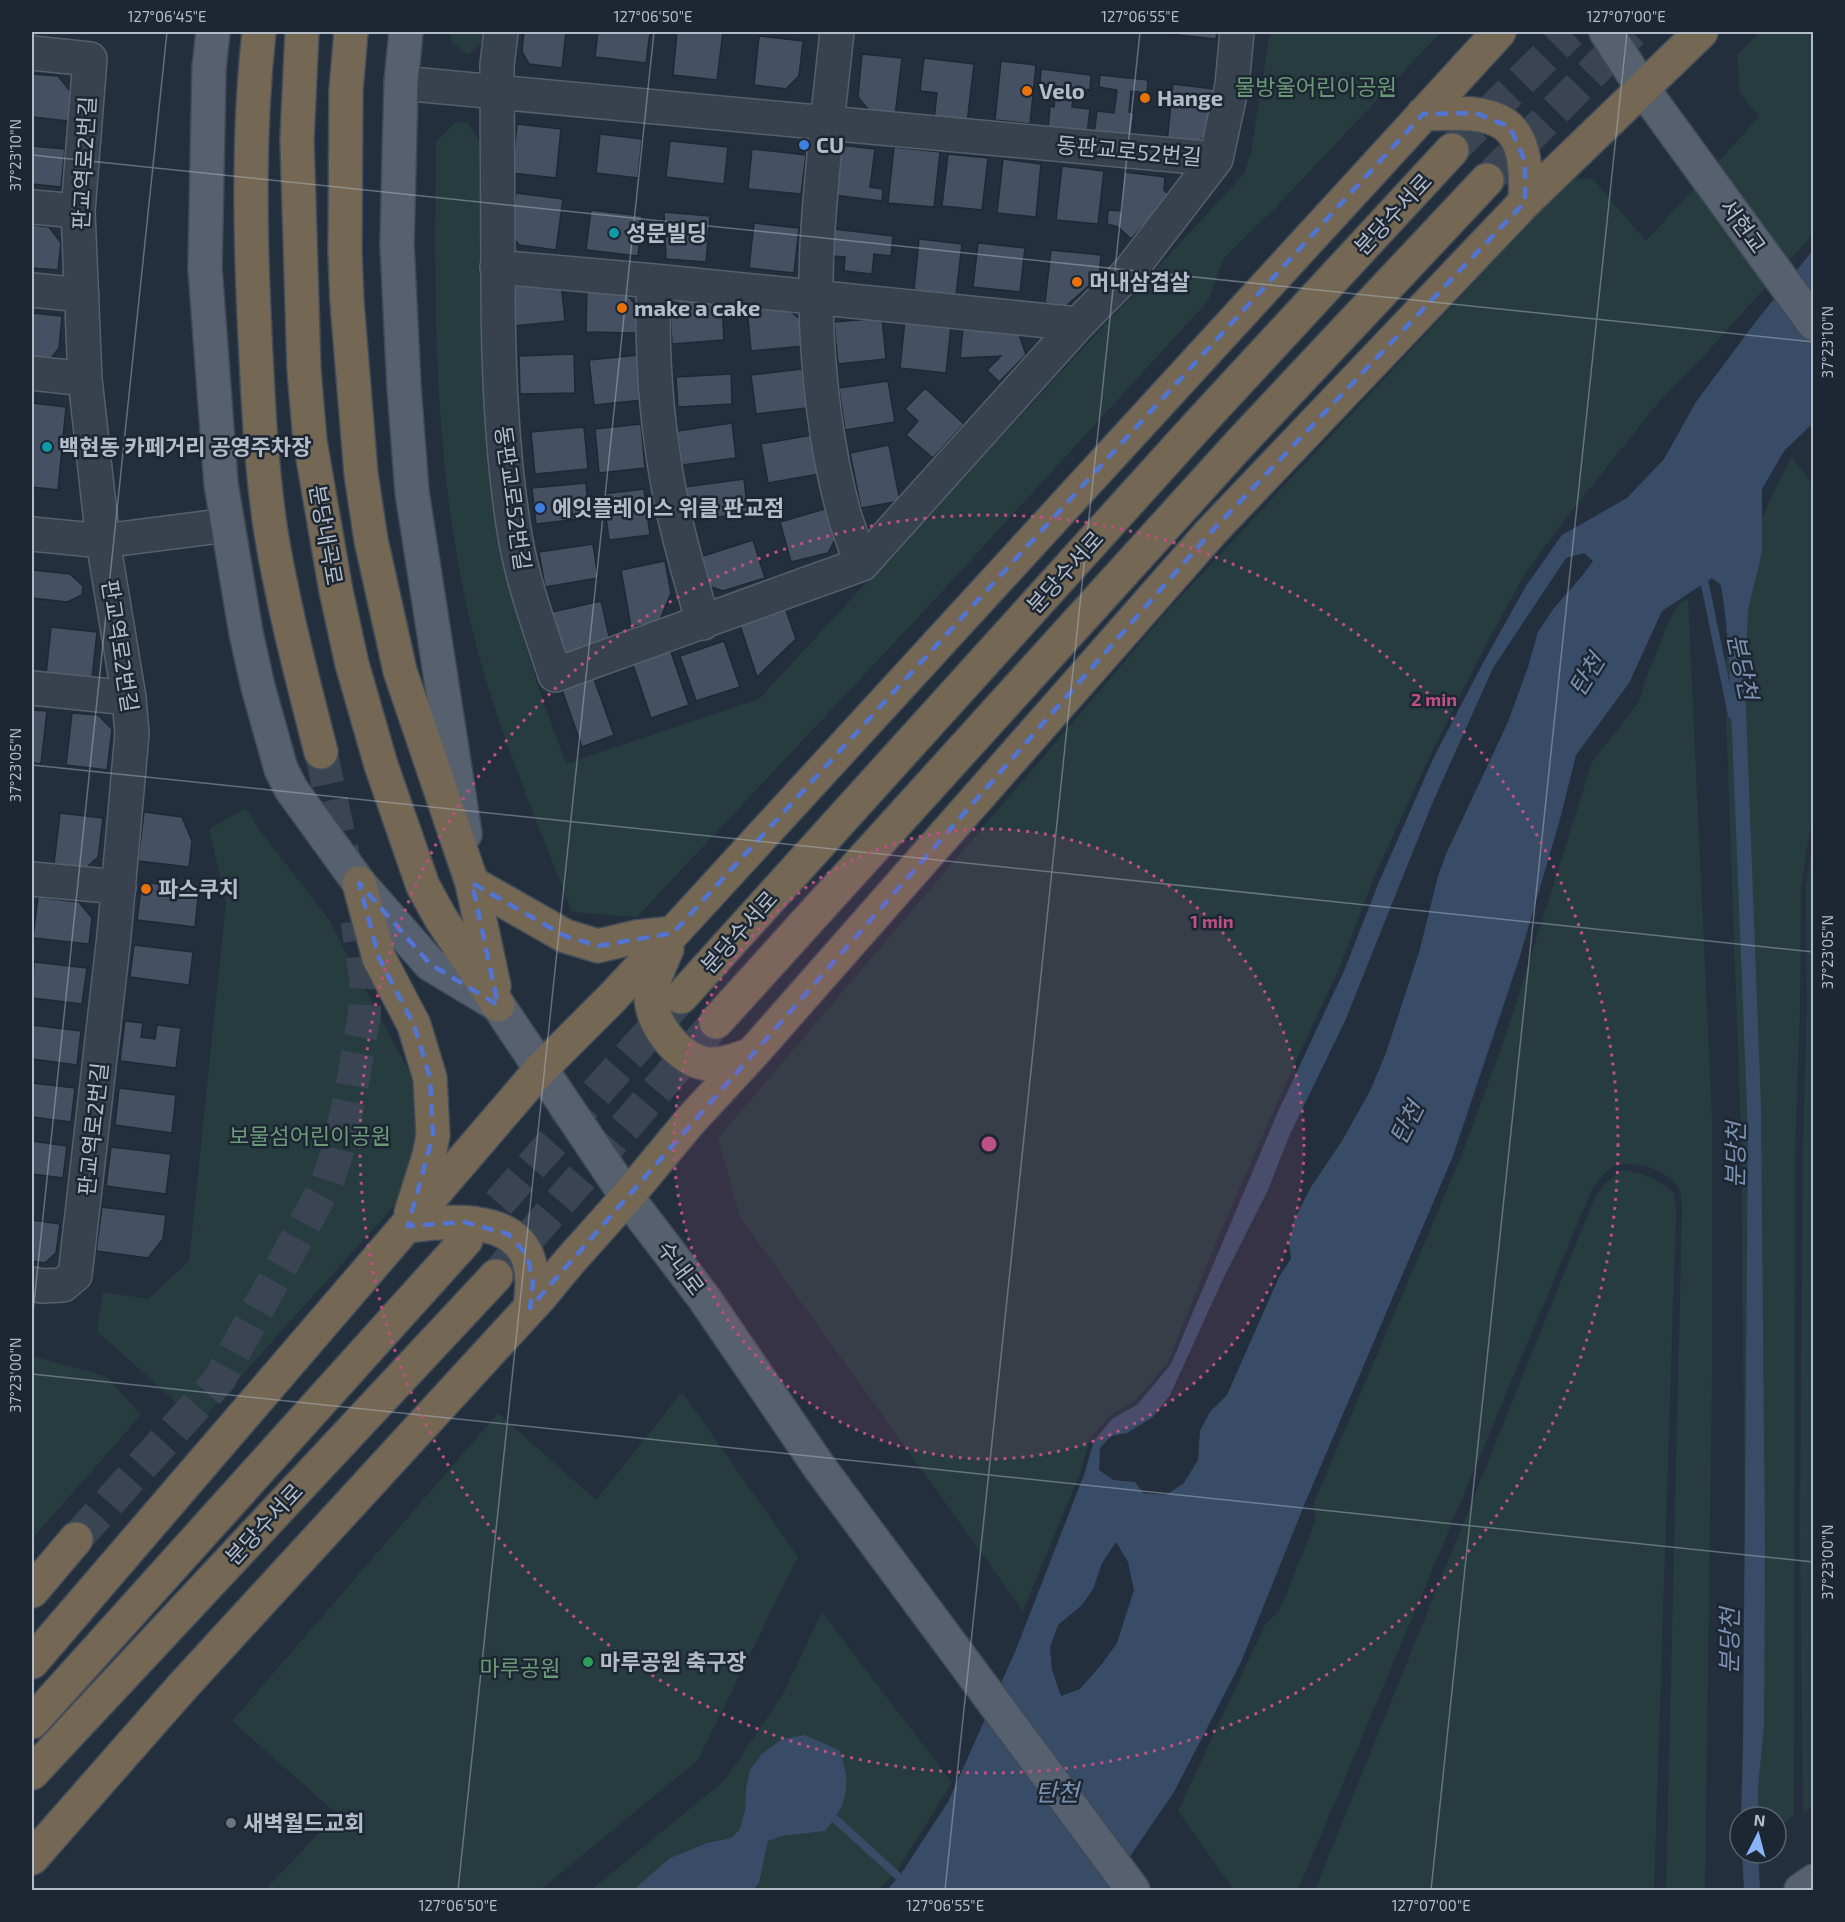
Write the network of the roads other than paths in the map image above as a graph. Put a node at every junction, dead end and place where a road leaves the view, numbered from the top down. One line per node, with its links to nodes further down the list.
1 (213, 32): 33 (main road)
2 (259, 32): 40 (highway)
3 (302, 32): 47 (highway, 분당내곡로)
4 (351, 32): 43 (highway, 분당내곡로)
5 (406, 32): 13 (main road)
6 (501, 32): 15 (street, 동판교로52번길)
7 (837, 32): 17 (street)
8 (1237, 32): 19 (street)
9 (1499, 32): 16 (highway)
10 (1606, 32): 14 (main road, 서현교)
11 (1701, 32): 14 (highway)
12 (32, 53): 23 (street, 판교역로2번길)
13 (401, 83): 15 (street, 동판교로52번길); 43 (main road)
14 (1643, 89): 21 (highway); 30 (main road, 서현교)
15 (497, 91): 17 (street, 동판교로52번길); 24 (street, 동판교로52번길)
16 (1423, 114): 21 (highway); 45 (highway)
17 (827, 123): 19 (street, 동판교로52번길); 28 (street)
18 (1452, 150): 46 (highway, 분당수서로)
19 (1216, 159): 29 (street, 동판교로52번길)
20 (1487, 180): 48 (highway, 분당수서로)
21 (1525, 202): 49 (highway)
22 (32, 207): 23 (street)
23 (78, 211): 27 (street, 판교역로2번길)
24 (498, 267): 25 (street); 37 (street, 동판교로52번길)
25 (654, 281): 28 (street); 37 (street)
26 (32, 290): 27 (street)
27 (82, 295): 32 (street, 판교역로2번길)
28 (816, 297): 29 (street); 36 (street)
29 (1078, 324): 36 (street, 동판교로52번길)
30 (1814, 324)
31 (32, 373): 32 (street)
32 (85, 378): 35 (street, 판교역로2번길)
33 (228, 525): 35 (street); 42 (main road)
34 (32, 534): 35 (street)
35 (104, 541): 39 (street, 판교역로2번길)
36 (862, 564): 37 (street, 동판교로52번길)
37 (703, 623)
38 (32, 688): 39 (street)
39 (129, 698): 44 (street, 판교역로2번길)
40 (321, 752)
41 (32, 879): 44 (street)
42 (359, 883): 47 (main road); 52 (highway)
43 (472, 883): 45 (highway); 47 (highway, 분당내곡로)
44 (118, 887): 55 (street, 판교역로2번길)
45 (673, 933): 49 (highway); 50 (highway)
46 (681, 997)
47 (498, 1005): 50 (main road, 분당내곡로)
48 (716, 1022)
49 (752, 1054): 51 (highway)
50 (541, 1069): 51 (main road, 수내로); 52 (highway)
51 (627, 1197): 56 (highway); 64 (main road, 수내로)
52 (408, 1226): 56 (highway); 59 (highway)
53 (466, 1240): 60 (highway, 분당수서로)
54 (496, 1275): 61 (highway, 분당수서로)
55 (47, 1285)
56 (530, 1308): 62 (highway)
57 (76, 1539): 58 (highway)
58 (32, 1591)
59 (32, 1662)
60 (32, 1722)
61 (32, 1773)
62 (32, 1858)
63 (1814, 1881): 65 (main road)
64 (1132, 1890)
65 (1801, 1890)

